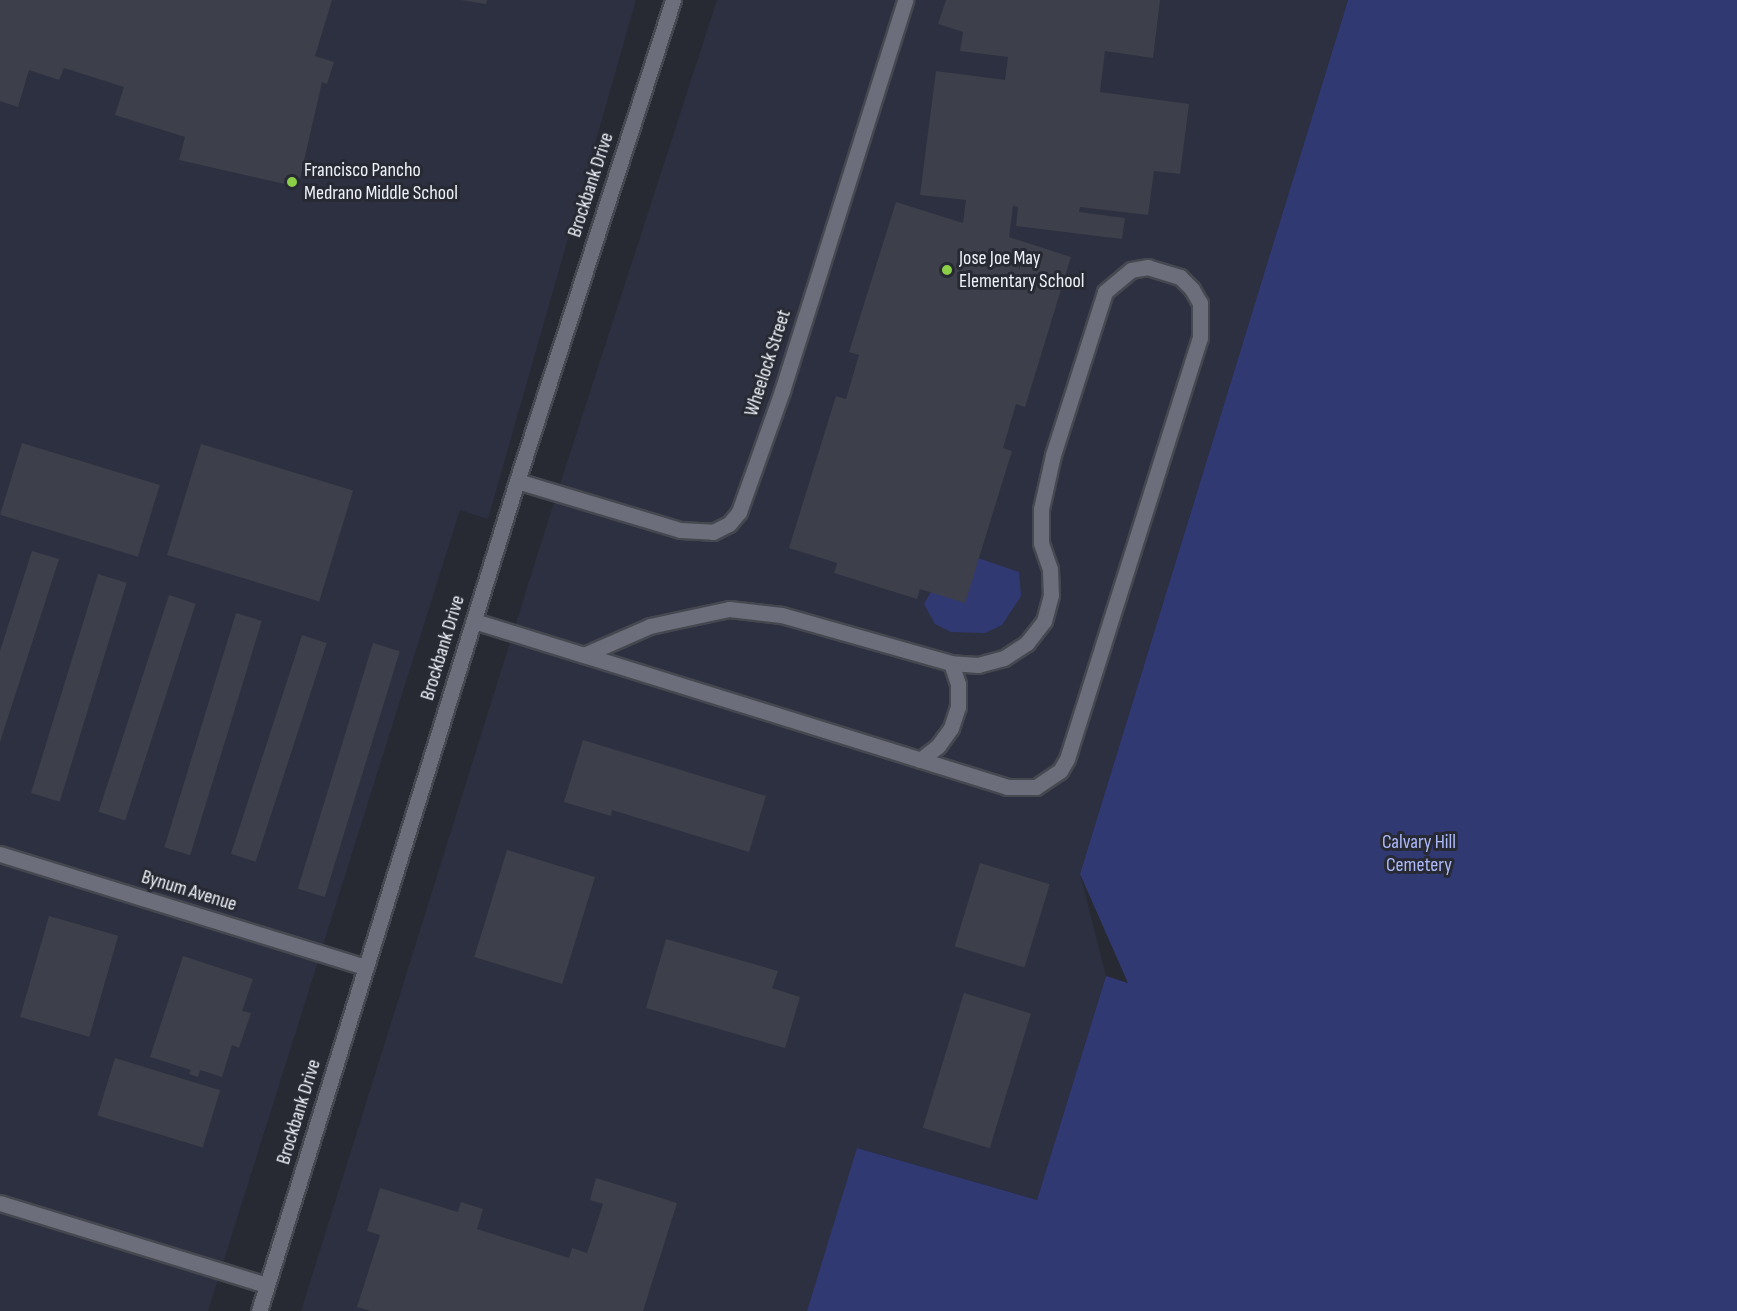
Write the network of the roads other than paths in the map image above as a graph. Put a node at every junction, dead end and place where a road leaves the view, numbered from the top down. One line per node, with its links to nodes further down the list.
1 (673, 0): 3 (street, Brockbank Drive)
2 (905, 0): 3 (street, Wheelock Street)
3 (517, 482): 4 (street, Brockbank Drive)
4 (474, 621): 5 (street); 9 (street, Brockbank Drive)
5 (584, 655): 6 (street); 7 (street)
6 (951, 663): 7 (street); 7 (street)
7 (920, 760)
8 (0, 854): 9 (street, Bynum Avenue)
9 (366, 967): 11 (street, Brockbank Drive)
10 (0, 1203): 11 (street)
11 (267, 1285): 12 (street, Brockbank Drive)
12 (259, 1311)

